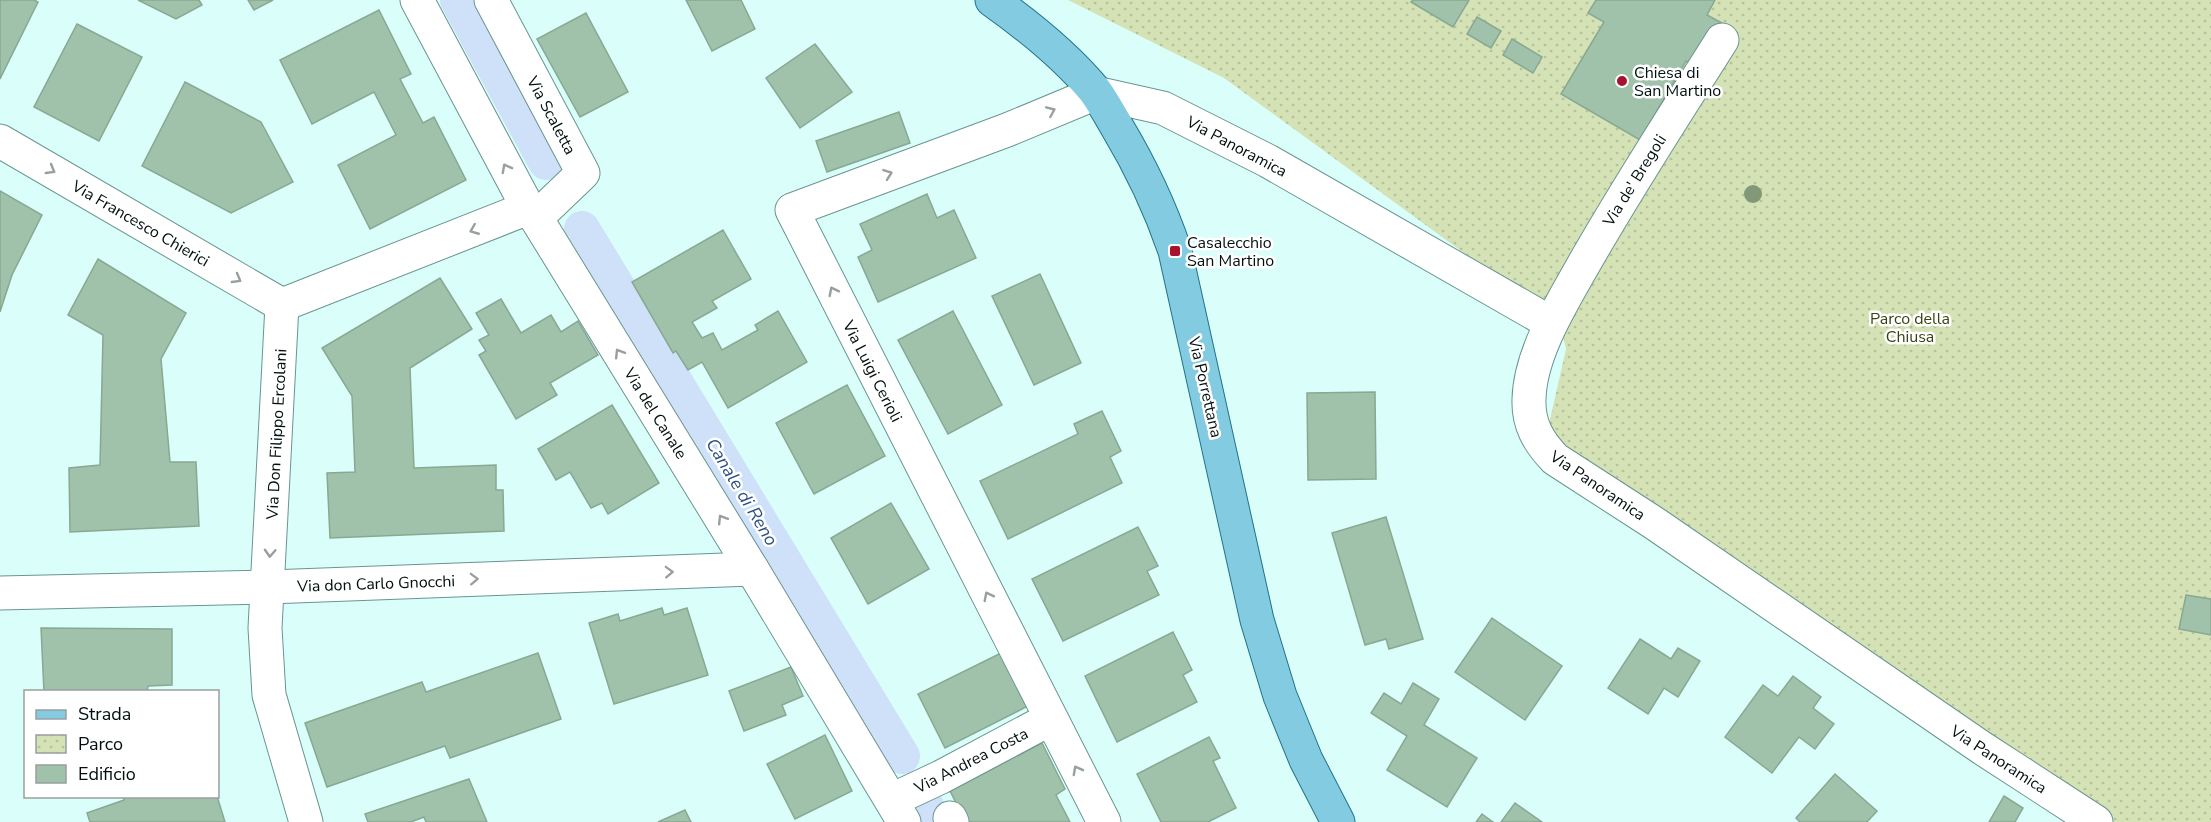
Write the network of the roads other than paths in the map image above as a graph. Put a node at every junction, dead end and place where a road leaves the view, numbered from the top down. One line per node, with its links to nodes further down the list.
1 (417, 0): 7 (street, Via del Canale, one-way to 1)
2 (491, 0): 7 (street, Via Scaletta)
3 (992, 0): 5 (main road, Via Porrettana)
4 (1722, 40): 9 (street, Via de' Bregoli)
5 (1096, 93): 9 (street, Via Panoramica); 13 (street, Via Luigi Cerioli, one-way to 5); 17 (main road, Via Porrettana)
6 (0, 141): 8 (street, Via Francesco Chierici, one-way to 8)
7 (532, 213): 8 (street, one-way to 8); 10 (street, Via del Canale, one-way to 7)
8 (282, 305): 11 (street, Via Don Filippo Ercolani, one-way to 11)
9 (1551, 323): 18 (street, Via Panoramica)
10 (752, 569): 11 (street, Via don Carlo Gnocchi, one-way to 10); 14 (street, Via del Canale)
11 (268, 587): 12 (street, Via don Carlo Gnocchi); 15 (street, Via Don Filippo Ercolani)
12 (0, 593)
13 (1050, 719): 14 (street, Via Andrea Costa); 16 (street, Via Luigi Cerioli, one-way to 13)
14 (900, 816)
15 (306, 822)
16 (1104, 822)
17 (1338, 822)
18 (2096, 822)

